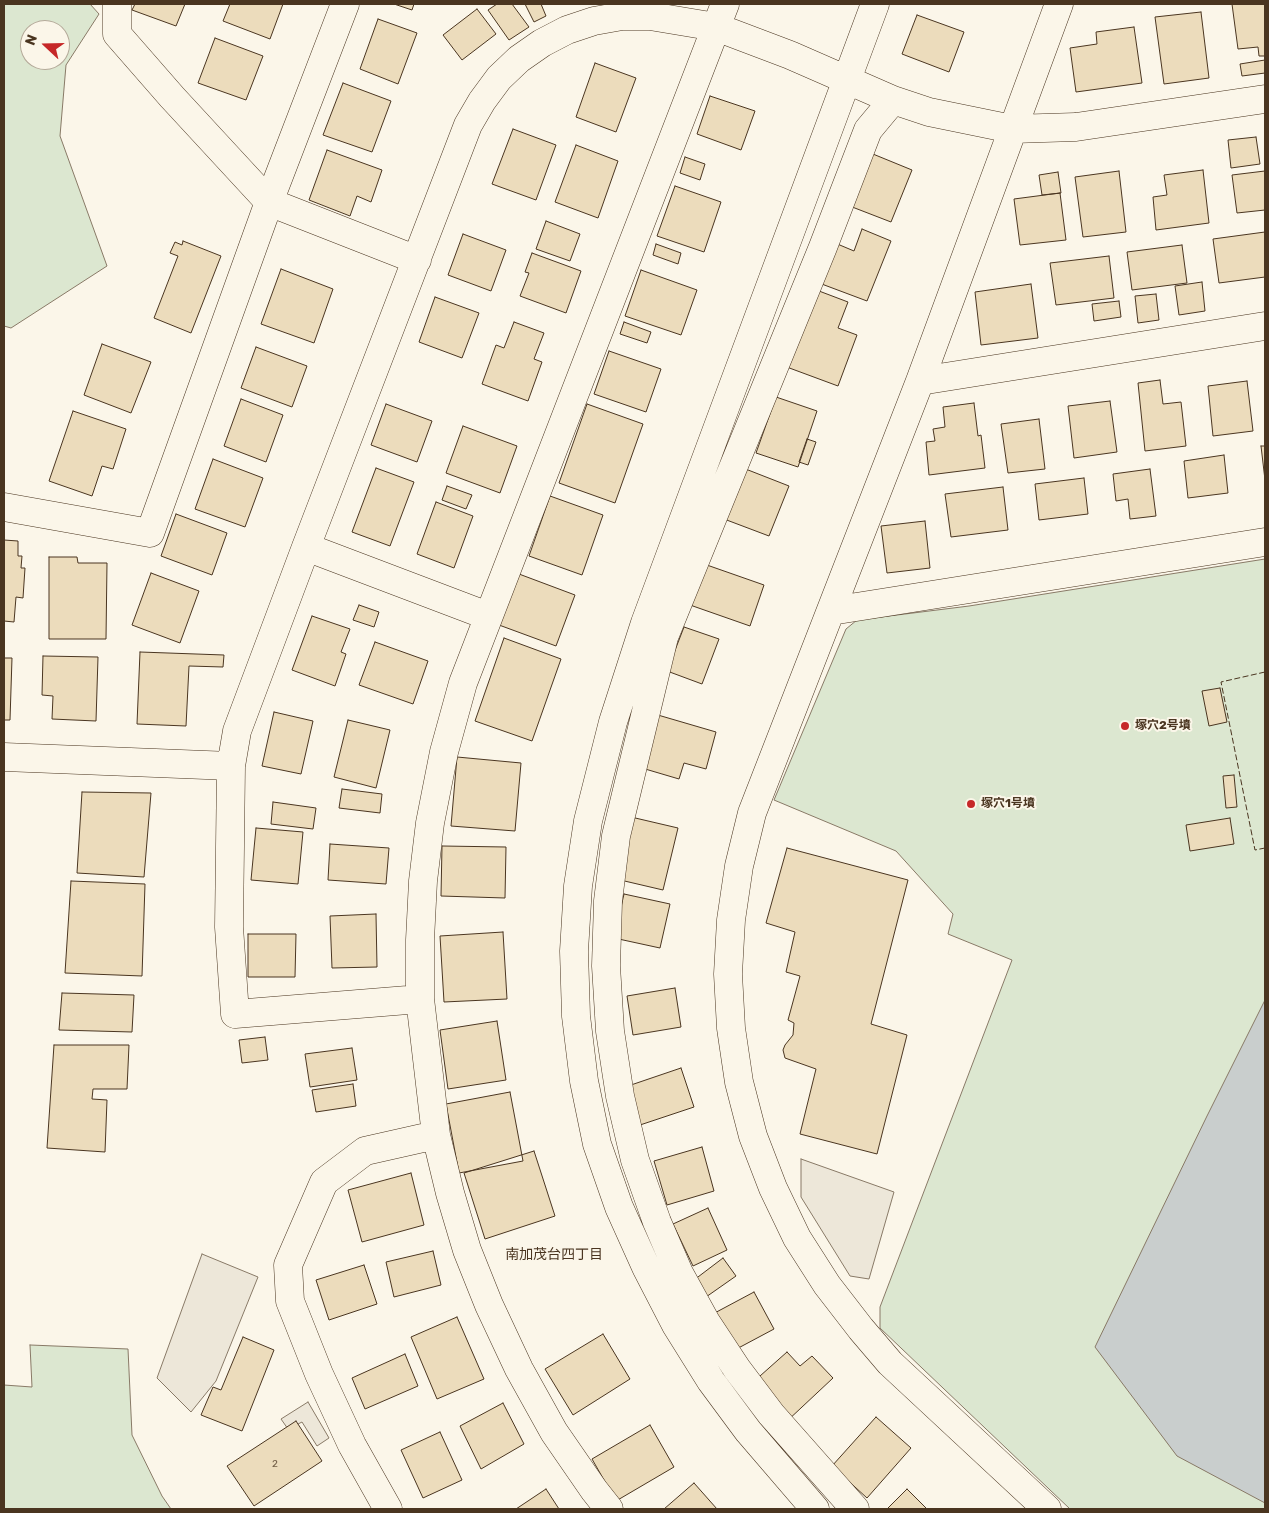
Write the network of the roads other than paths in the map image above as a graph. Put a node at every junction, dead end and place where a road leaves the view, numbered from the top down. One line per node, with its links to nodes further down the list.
1 (117, 4): 10 (street)
2 (345, 4): 10 (street)
3 (875, 4): 6 (street)
4 (1059, 4): 9 (street)
5 (720, 15): 6 (street); 11 (street); 18 (street)
6 (847, 80): 8 (street); 25 (street)
7 (1265, 99): 9 (street)
8 (893, 100): 9 (street); 26 (street)
9 (1012, 129): 13 (street)
10 (269, 202): 11 (street); 14 (street)
11 (417, 260): 16 (street)
12 (1265, 326): 13 (street)
13 (920, 381): 17 (street)
14 (4, 507)
15 (1265, 542): 17 (street)
16 (306, 547): 18 (street); 20 (street)
17 (831, 611): 27 (street)
18 (488, 616): 21 (street)
19 (4, 757): 20 (street)
20 (231, 766): 21 (street)
21 (420, 999): 22 (street)
22 (436, 1135): 23 (street); 24 (street)
23 (388, 1509)
24 (609, 1509)
25 (815, 1509)
26 (855, 1509)
27 (1046, 1509)

